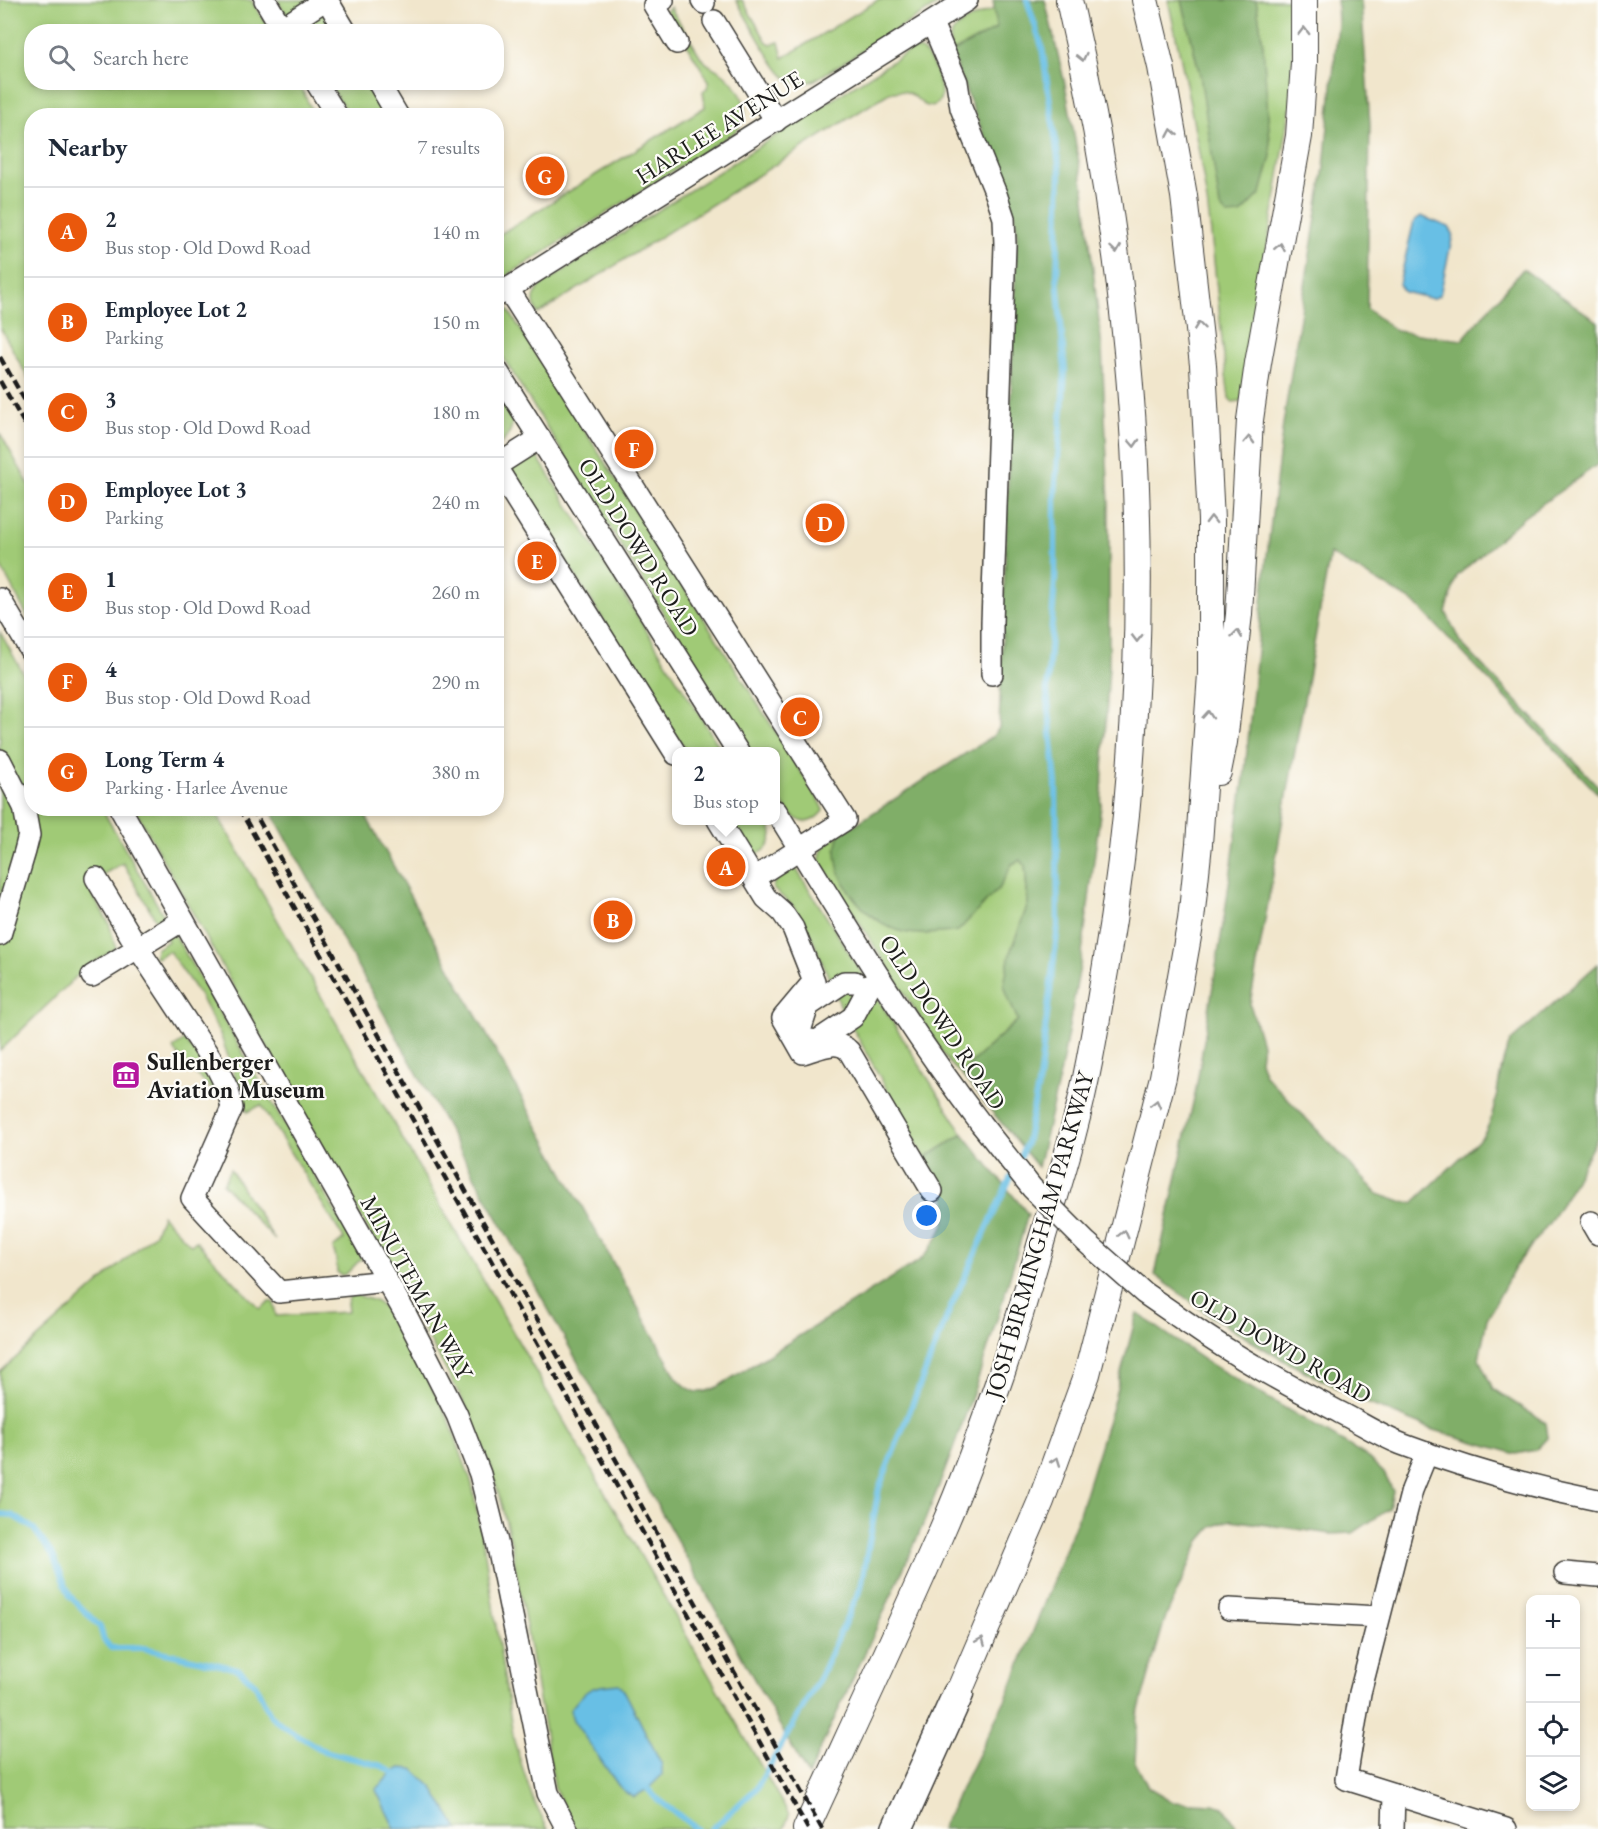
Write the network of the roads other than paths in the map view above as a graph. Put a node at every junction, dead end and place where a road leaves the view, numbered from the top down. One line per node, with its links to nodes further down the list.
1 (265, 0): 9 (street)
2 (326, 0): 10 (street); 11 (street)
3 (967, 0): 12 (street, HARLEE AVENUE)
4 (1069, 0): 58 (main road, JOSH BIRMINGHAM PARKWAY, one-way to 58)
5 (1145, 0): 41 (main road, one-way to 5)
6 (1304, 0): 41 (main road, one-way to 6)
7 (659, 3): 13 (street)
8 (706, 8): 18 (street)
9 (279, 24)
10 (292, 24)
11 (341, 24)
12 (926, 27): 18 (street, HARLEE AVENUE); 28 (street)
13 (677, 43)
14 (321, 90): 16 (street)
15 (383, 90): 17 (street)
16 (332, 108)
17 (393, 108)
18 (776, 121): 19 (street, HARLEE AVENUE)
19 (504, 291)
20 (504, 294): 37 (street)
21 (504, 382): 22 (street, OLD DOWD ROAD)
22 (537, 434): 23 (street); 24 (street); 29 (street, OLD DOWD ROAD)
23 (504, 448)
24 (504, 460)
25 (504, 479): 30 (street)
26 (0, 599): 27 (street)
27 (24, 640)
28 (992, 674)
29 (735, 747)
30 (672, 748)
31 (0, 760): 32 (street)
32 (24, 807)
33 (25, 816): 42 (street)
34 (124, 816): 40 (street, MINUTEMAN WAY)
35 (780, 818): 37 (street, OLD DOWD ROAD)
36 (721, 825): 38 (street)
37 (796, 844): 38 (street); 45 (street, OLD DOWD ROAD)
38 (751, 873): 46 (street)
39 (96, 878): 43 (street)
40 (183, 920): 43 (street); 48 (street, MINUTEMAN WAY)
41 (1191, 920): 55 (main road, one-way to 41)
42 (0, 935)
43 (138, 948): 44 (street); 48 (street)
44 (92, 976)
45 (869, 981): 46 (street); 46 (street); 49 (street, OLD DOWD ROAD, bridge)
46 (801, 1036): 47 (street)
47 (932, 1191)
48 (387, 1281): 57 (street, MINUTEMAN WAY)
49 (1427, 1453): 50 (street, OLD DOWD ROAD); 54 (street)
50 (1598, 1500)
51 (1565, 1574): 52 (street)
52 (1598, 1576)
53 (1228, 1609): 54 (street)
54 (1379, 1617): 56 (street)
55 (958, 1694): 59 (highway); 60 (highway)
56 (1394, 1794): 61 (street); 62 (street)
57 (567, 1829)
58 (807, 1829)
59 (897, 1829)
60 (907, 1829)
61 (1393, 1829)
62 (1506, 1829)

